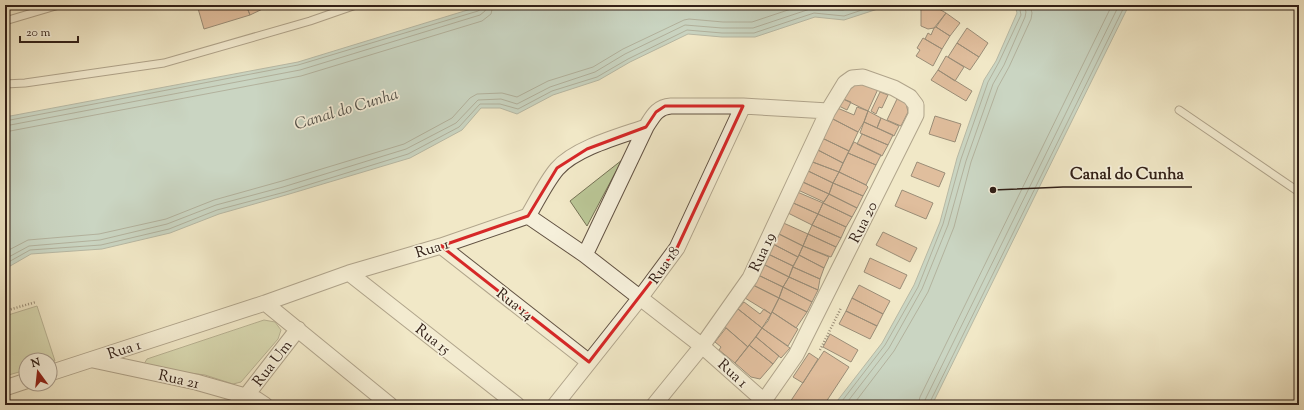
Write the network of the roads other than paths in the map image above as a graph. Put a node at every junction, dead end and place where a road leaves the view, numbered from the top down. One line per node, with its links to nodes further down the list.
1 (59, 5): 3 (lane)
2 (356, 5): 5 (lane)
3 (5, 21)
4 (845, 83): 8 (street, Rua 19); 25 (street, Rua 20)
5 (5, 84)
6 (743, 106): 8 (street); 9 (street); 15 (street, Rua 18)
7 (1180, 110): 10 (lane)
8 (828, 111): 18 (street, Rua 19)
9 (646, 127): 11 (street); 13 (street)
10 (1299, 192)
11 (528, 216): 12 (street, Rua 1); 13 (street, Rua 1)
12 (441, 246): 14 (street, Rua 1); 20 (street, Rua 14)
13 (585, 255): 15 (street, Rua 1)
14 (349, 273): 16 (street, Rua 1); 28 (street, Rua 15)
15 (640, 298): 18 (street, Rua 1); 20 (street, Rua 18)
16 (264, 303): 17 (street); 19 (street, Rua 1)
17 (298, 329): 24 (street, Rua Um); 27 (street)
18 (702, 346): 25 (street, Rua 1); 30 (street, Rua 19)
19 (92, 360): 21 (street, Rua 1); 24 (street, Rua 21)
20 (589, 362): 29 (street, Rua 18)
21 (58, 371)
22 (18, 384): 23 (street)
23 (5, 388)
24 (241, 401): 26 (street, Rua 21)
25 (763, 403)
26 (265, 405)
27 (390, 405)
28 (517, 405)
29 (555, 405)
30 (654, 405)
31 (1012, 405): 32 (lane)
32 (1019, 405)

